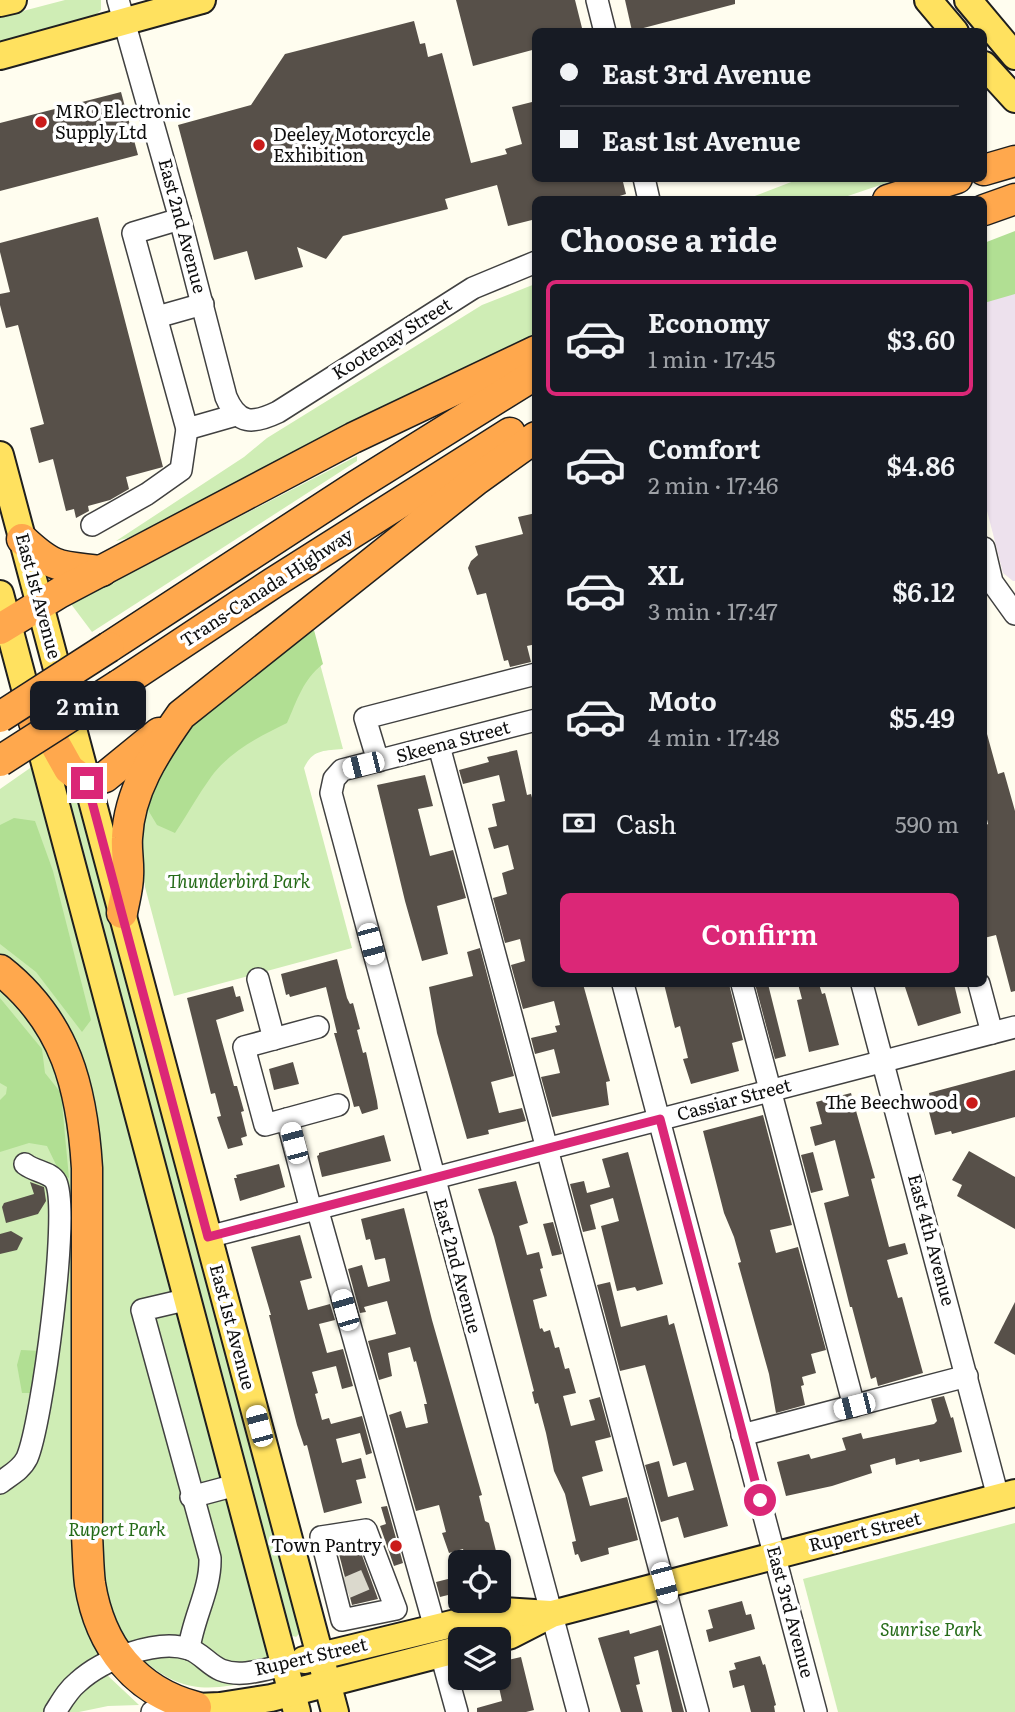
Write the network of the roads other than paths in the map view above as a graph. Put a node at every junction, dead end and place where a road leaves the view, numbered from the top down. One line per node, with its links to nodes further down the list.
1 (13, 0): 6 (main road)
2 (202, 0): 7 (main road)
3 (597, 0): 8 (street)
4 (928, 0): 9 (main road)
5 (968, 0): 11 (main road)
6 (0, 3)
7 (122, 10): 10 (main road); 20 (street, East 2nd Avenue)
8 (604, 28)
9 (952, 28)
10 (0, 56)
11 (1015, 56)
12 (987, 68): 13 (main road)
13 (1015, 99)
14 (1014, 161): 15 (highway)
15 (987, 169)
16 (944, 182): 17 (highway)
17 (901, 196)
18 (1015, 200): 19 (highway)
19 (987, 209)
20 (180, 219): 22 (street, East 2nd Avenue); 23 (street)
21 (532, 264): 26 (street, Kootenay Street)
22 (203, 304): 23 (street); 26 (street, East 2nd Avenue)
23 (157, 317): 28 (street)
24 (532, 353): 34 (highway)
25 (532, 376): 41 (highway, Trans-Canada Highway, bridge)
26 (243, 418): 28 (street, Kootenay Street)
27 (532, 420): 45 (highway, Trans-Canada Highway, bridge)
28 (187, 429): 31 (street)
29 (532, 440): 40 (highway)
30 (0, 455): 32 (main road, East 1st Avenue)
31 (92, 524)
32 (22, 539): 34 (highway); 37 (main road, East 1st Avenue)
33 (987, 565): 36 (street)
34 (102, 571): 37 (highway)
35 (0, 594): 38 (main road, East 1st Avenue)
36 (1004, 603)
37 (40, 605): 38 (highway); 48 (main road, East 1st Avenue)
38 (4, 626): 43 (main road, East 1st Avenue)
39 (532, 675): 46 (street)
40 (181, 715): 48 (highway); 49 (highway)
41 (0, 717)
42 (532, 721): 44 (street, Skeena Street)
43 (34, 722): 48 (highway); 70 (main road, East 1st Avenue)
44 (439, 746): 46 (street, Skeena Street); 65 (street)
45 (0, 761)
46 (378, 761): 47 (street, Skeena Street)
47 (334, 779): 67 (street, East 2nd Avenue)
48 (87, 783): 49 (main road, East 1st Avenue)
49 (122, 914): 69 (main road, East 1st Avenue)
50 (0, 970): 91 (highway)
51 (258, 979): 59 (street)
52 (624, 987): 64 (street, East 3rd Avenue)
53 (743, 987): 61 (street)
54 (863, 987): 60 (street, East 4th Avenue)
55 (980, 987): 58 (street)
56 (318, 1027): 59 (street)
57 (1015, 1027): 58 (street, Cassiar Street)
58 (992, 1033): 60 (street, Cassiar Street)
59 (274, 1039): 63 (street)
60 (882, 1061): 61 (street, Cassiar Street); 71 (street, East 4th Avenue)
61 (771, 1091): 64 (street, Cassiar Street); 72 (street)
62 (338, 1105): 63 (street)
63 (287, 1119): 68 (street)
64 (660, 1119): 65 (street, Cassiar Street); 73 (street, East 3rd Avenue)
65 (547, 1149): 67 (street, Cassiar Street); 81 (street)
66 (25, 1164): 74 (street)
67 (434, 1179): 68 (street, Cassiar Street); 85 (street, East 2nd Avenue)
68 (314, 1209): 69 (street, Cassiar Street); 86 (street)
69 (208, 1237): 78 (main road, East 1st Avenue)
70 (189, 1299): 75 (main road, East 1st Avenue); 77 (street)
71 (967, 1376): 72 (street); 76 (street, East 4th Avenue)
72 (854, 1406): 73 (street)
73 (742, 1435): 80 (street, East 3rd Avenue)
74 (0, 1483)
75 (236, 1485): 77 (street); 92 (main road, East 1st Avenue)
76 (1007, 1495): 80 (main road, Rupert Street)
77 (191, 1497): 88 (street)
78 (288, 1534): 79 (street); 84 (main road, East 1st Avenue)
79 (321, 1537): 82 (street); 83 (street)
80 (775, 1555): 81 (main road, Rupert Street); 103 (street, East 3rd Avenue)
81 (664, 1583): 85 (main road, Rupert Street); 102 (street)
82 (342, 1595): 83 (street); 84 (street)
83 (396, 1609): 86 (street)
84 (309, 1614): 90 (main road, East 1st Avenue)
85 (552, 1614): 86 (main road, Rupert Street); 87 (main road, Rupert Street); 101 (street, East 2nd Avenue)
86 (423, 1631): 90 (main road, Rupert Street)
87 (511, 1635)
88 (190, 1649): 91 (street); 92 (street, Rupert Street)
89 (448, 1652): 93 (main road, Rupert Street)
90 (320, 1656): 92 (main road, Rupert Street); 93 (main road, East 1st Avenue)
91 (119, 1657): 96 (highway); 97 (street)
92 (285, 1665): 95 (main road, East 1st Avenue)
93 (327, 1683): 95 (main road, Rupert Street); 99 (main road, East 1st Avenue)
94 (455, 1690): 100 (street)
95 (295, 1702): 96 (main road, Rupert Street)
96 (197, 1709): 98 (street, Rupert Street)
97 (55, 1712)
98 (152, 1712)
99 (335, 1712)
100 (457, 1712)
101 (578, 1712)
102 (698, 1712)
103 (816, 1712)

